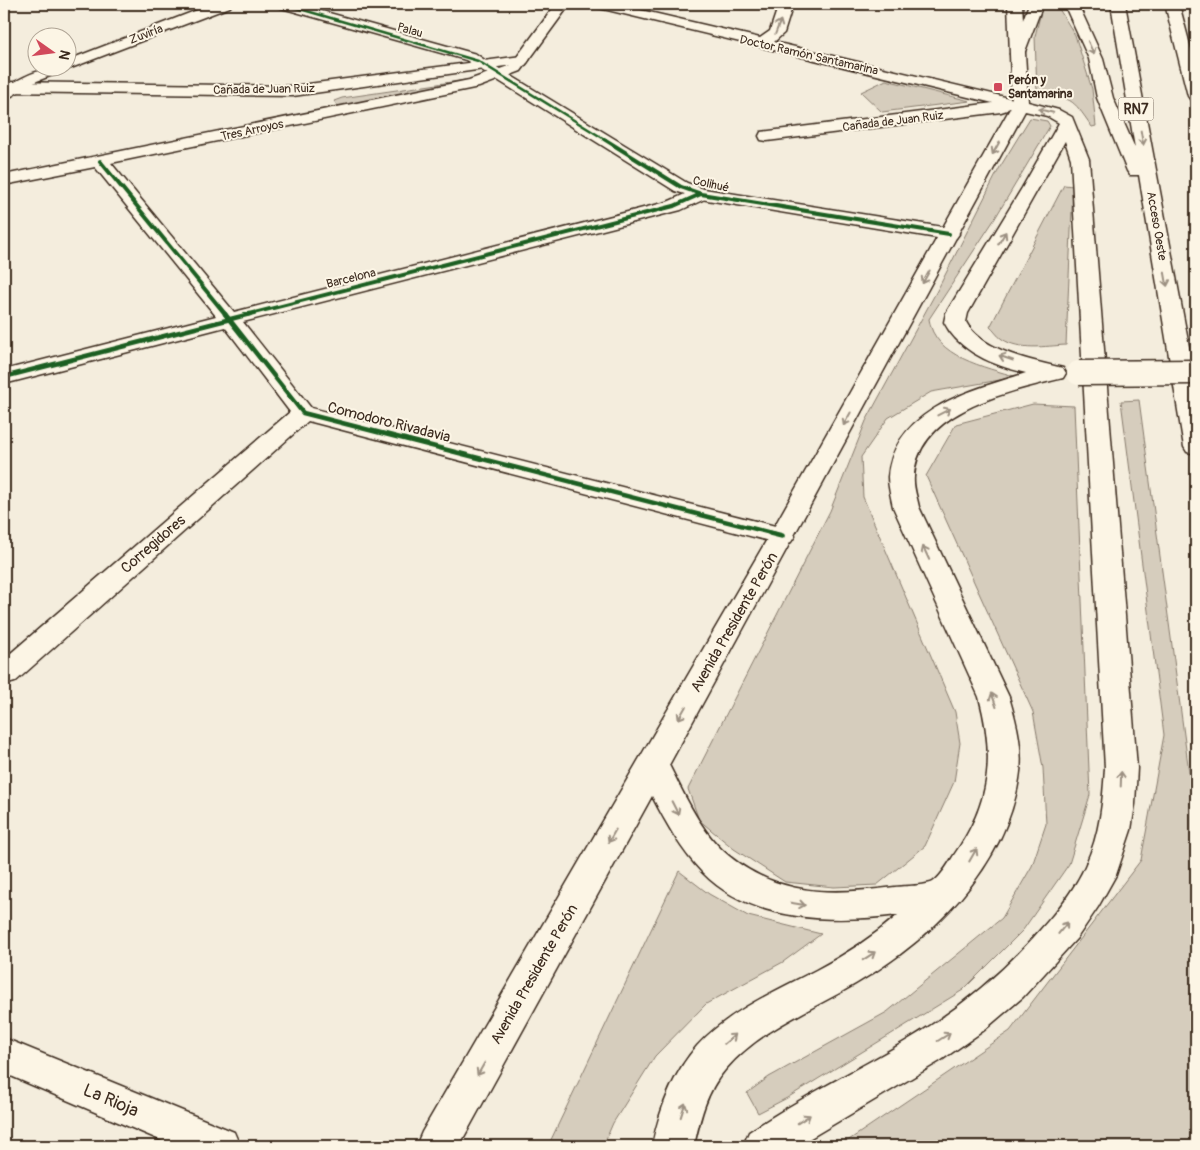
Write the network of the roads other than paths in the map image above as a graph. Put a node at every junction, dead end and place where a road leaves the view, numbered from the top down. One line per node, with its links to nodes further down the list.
1 (224, 4): 13 (main road, Zuviría)
2 (283, 4): 14 (main road, Palau)
3 (563, 4): 14 (main road, Cañada de Juan Ruiz)
4 (599, 4): 11 (main road, Doctor Ramón Santamarina)
5 (786, 4): 11 (main road, one-way to 5)
6 (1015, 4): 12 (main road)
7 (1036, 4): 12 (main road)
8 (1071, 4): 26 (main road, one-way to 26)
9 (1118, 4): 26 (main road, Acceso Oeste / RN7, one-way to 26)
10 (1172, 4): 17 (main road)
11 (762, 44): 19 (main road, Doctor Ramón Santamarina)
12 (1017, 54): 19 (main road)
13 (78, 61)
14 (492, 70): 16 (main road, Cañada de Juan Ruiz); 18 (main road, Cañada de Juan Ruiz); 20 (main road, Tres Arroyos); 25 (main road, Colihué)
15 (37, 78): 16 (main road)
16 (7, 91): 18 (main road, Cañada de Juan Ruiz)
17 (1196, 96)
18 (310, 98): 20 (main road)
19 (1020, 105): 21 (main road, Doctor Ramón Santamarina, one-way to 19); 22 (main road, Cañada de Juan Ruiz); 27 (main road, Avenida Presidente Perón, one-way to 27)
20 (332, 113): 23 (main road, Tres Arroyos)
21 (1066, 124): 30 (main road, one-way to 21); 42 (main road, one-way to 21)
22 (767, 136)
23 (100, 161): 24 (main road, Tres Arroyos); 28 (main road)
24 (4, 180)
25 (701, 194): 27 (main road, Colihué); 28 (main road, Barcelona)
26 (1155, 214): 33 (main road, Acceso Oeste / RN7, one-way to 33)
27 (949, 234): 34 (main road, Avenida Presidente Perón, one-way to 34)
28 (230, 320): 31 (main road, Barcelona); 32 (main road)
29 (1196, 372): 30 (main road, bridge)
30 (1066, 373): 37 (main road, one-way to 30)
31 (4, 377)
32 (303, 413): 34 (main road, Comodoro Rivadavia); 35 (main road, Corregidores)
33 (1196, 447)
34 (782, 536): 36 (main road, Avenida Presidente Perón, one-way to 36)
35 (4, 675)
36 (653, 764): 37 (main road, one-way to 37); 40 (main road, Avenida Presidente Perón, one-way to 40)
37 (944, 894): 41 (main road, one-way to 37)
38 (4, 1055): 39 (main road, La Rioja)
39 (219, 1146)
40 (436, 1146)
41 (673, 1146)
42 (764, 1146)

